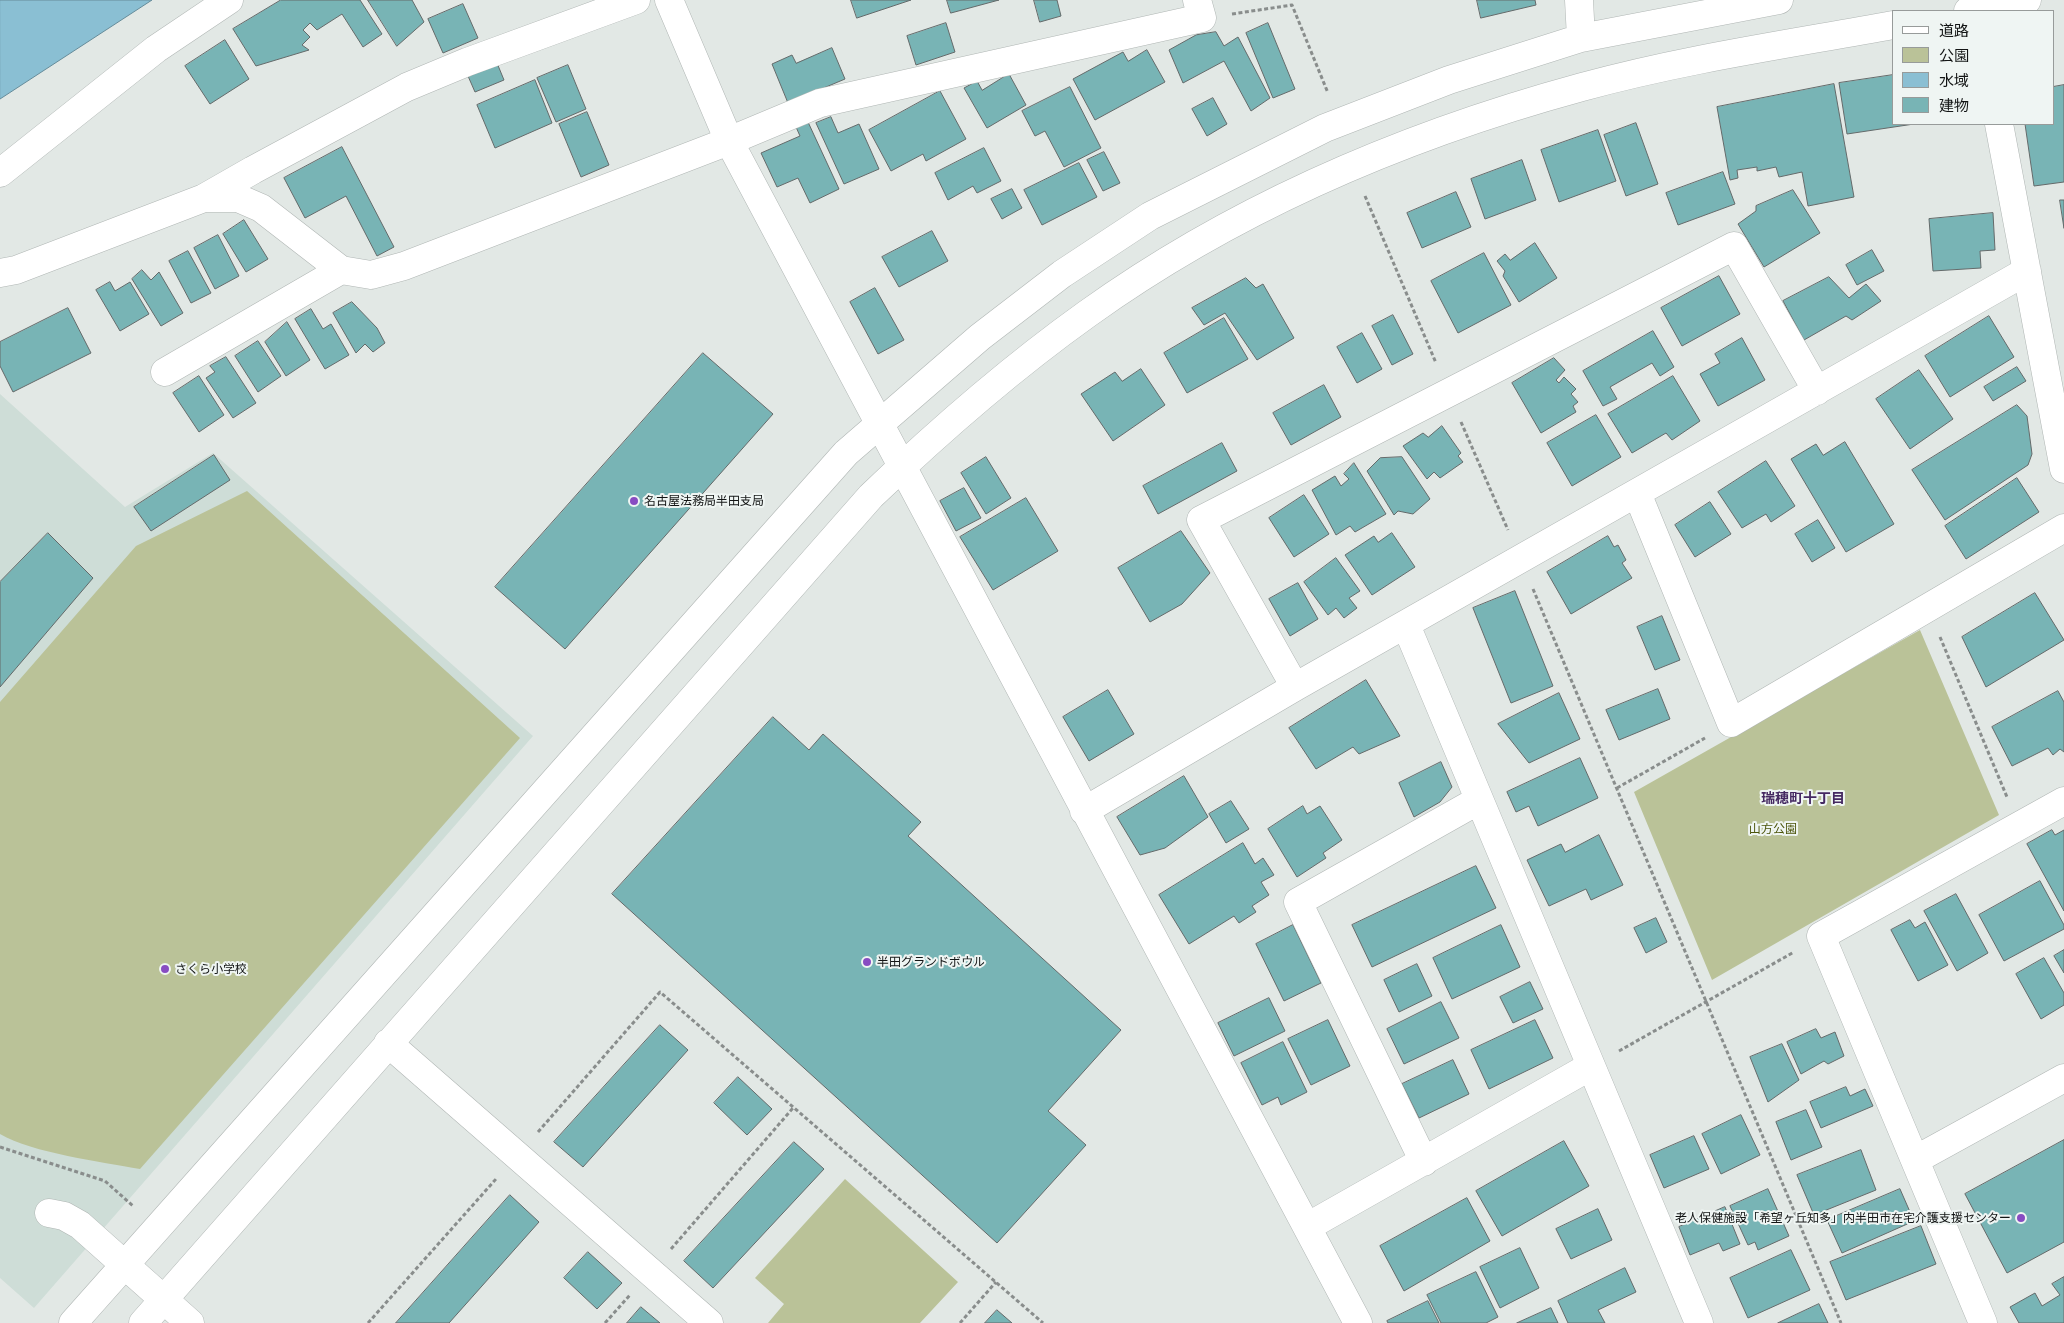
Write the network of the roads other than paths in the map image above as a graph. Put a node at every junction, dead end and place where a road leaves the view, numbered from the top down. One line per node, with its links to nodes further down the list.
1 (229, 0): 13 (street)
2 (636, 0): 14 (street)
3 (669, 0): 12 (street)
4 (1579, 0): 10 (street)
5 (1779, 0): 10 (street)
6 (2027, 0): 8 (street)
7 (1199, 9): 12 (street)
8 (1980, 10)
9 (1892, 25): 21 (street)
10 (1580, 38): 20 (street)
11 (2000, 125): 16 (street)
12 (729, 141): 15 (street); 20 (street)
13 (0, 173)
14 (204, 198): 15 (street); 17 (street)
15 (341, 270): 18 (street)
16 (2027, 271): 19 (street); 22 (street)
17 (0, 273)
18 (165, 372)
19 (1817, 391): 23 (street); 26 (street)
20 (879, 423): 21 (street); 37 (street)
21 (901, 467): 29 (street); 30 (street)
22 (2064, 469)
23 (1637, 493): 24 (street); 25 (street)
24 (2064, 528)
25 (1406, 625): 26 (street); 27 (street)
26 (1295, 687): 29 (street)
27 (1479, 800): 31 (street); 34 (street)
28 (2064, 801): 33 (street)
29 (1084, 811): 36 (street)
30 (388, 1043): 38 (street); 42 (street)
31 (1591, 1066): 34 (street); 44 (street)
32 (2064, 1078): 33 (street)
33 (1915, 1160): 45 (street)
34 (1424, 1162): 36 (street)
35 (49, 1213): 37 (street)
36 (1307, 1227): 43 (street)
37 (124, 1265): 38 (street); 39 (street)
38 (164, 1300): 40 (street); 41 (street)
39 (73, 1323)
40 (143, 1323)
41 (190, 1323)
42 (709, 1323)
43 (1358, 1323)
44 (1699, 1323)
45 (1983, 1323)

